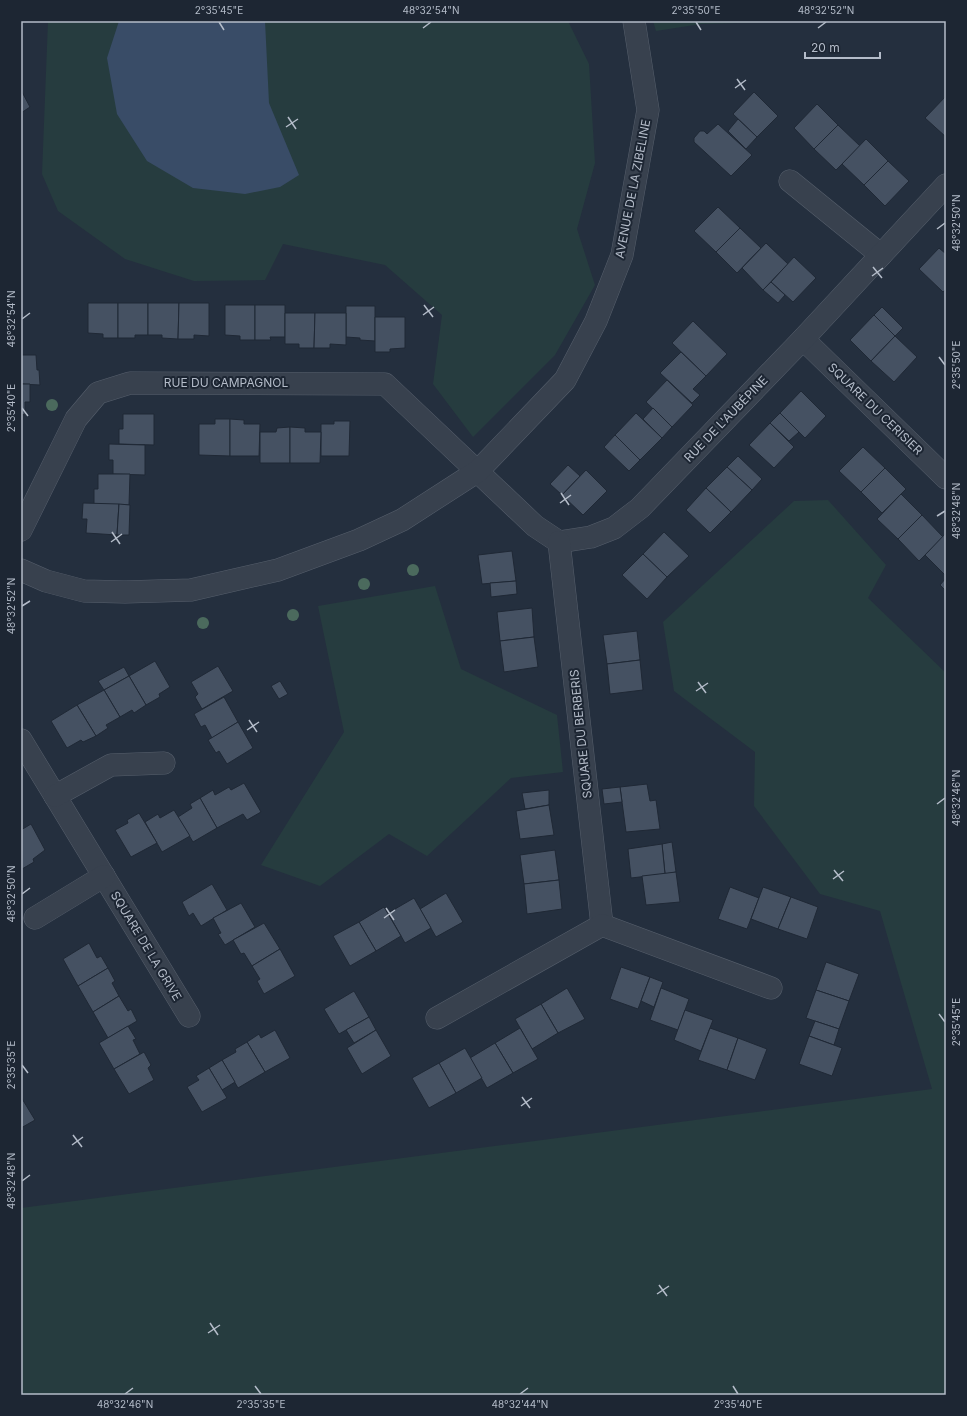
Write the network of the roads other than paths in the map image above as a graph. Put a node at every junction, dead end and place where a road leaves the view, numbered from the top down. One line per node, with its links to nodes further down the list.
1 (634, 21): 6 (street, AVENUE DE LA ZIBELINE)
2 (790, 181): 4 (street)
3 (946, 185): 4 (street, RUE DE L'AUBÉPINE)
4 (881, 255): 5 (street, RUE DE L'AUBÉPINE)
5 (803, 339): 7 (street, SQUARE DU CERISIER); 9 (street, RUE DE L'AUBÉPINE)
6 (478, 471): 8 (street, RUE DU CAMPAGNOL); 9 (street); 10 (street, AVENUE DE LA ZIBELINE)
7 (946, 478)
8 (21, 530)
9 (559, 542): 16 (street, SQUARE DU BERBERIS)
10 (21, 570)
11 (21, 740): 13 (street, SQUARE DE LA GRIVE)
12 (164, 763): 13 (street)
13 (55, 796): 14 (street, SQUARE DE LA GRIVE)
14 (104, 876): 15 (street); 18 (street, SQUARE DE LA GRIVE)
15 (35, 918)
16 (602, 925): 17 (street); 19 (street)
17 (771, 988)
18 (188, 1016)
19 (438, 1018)

